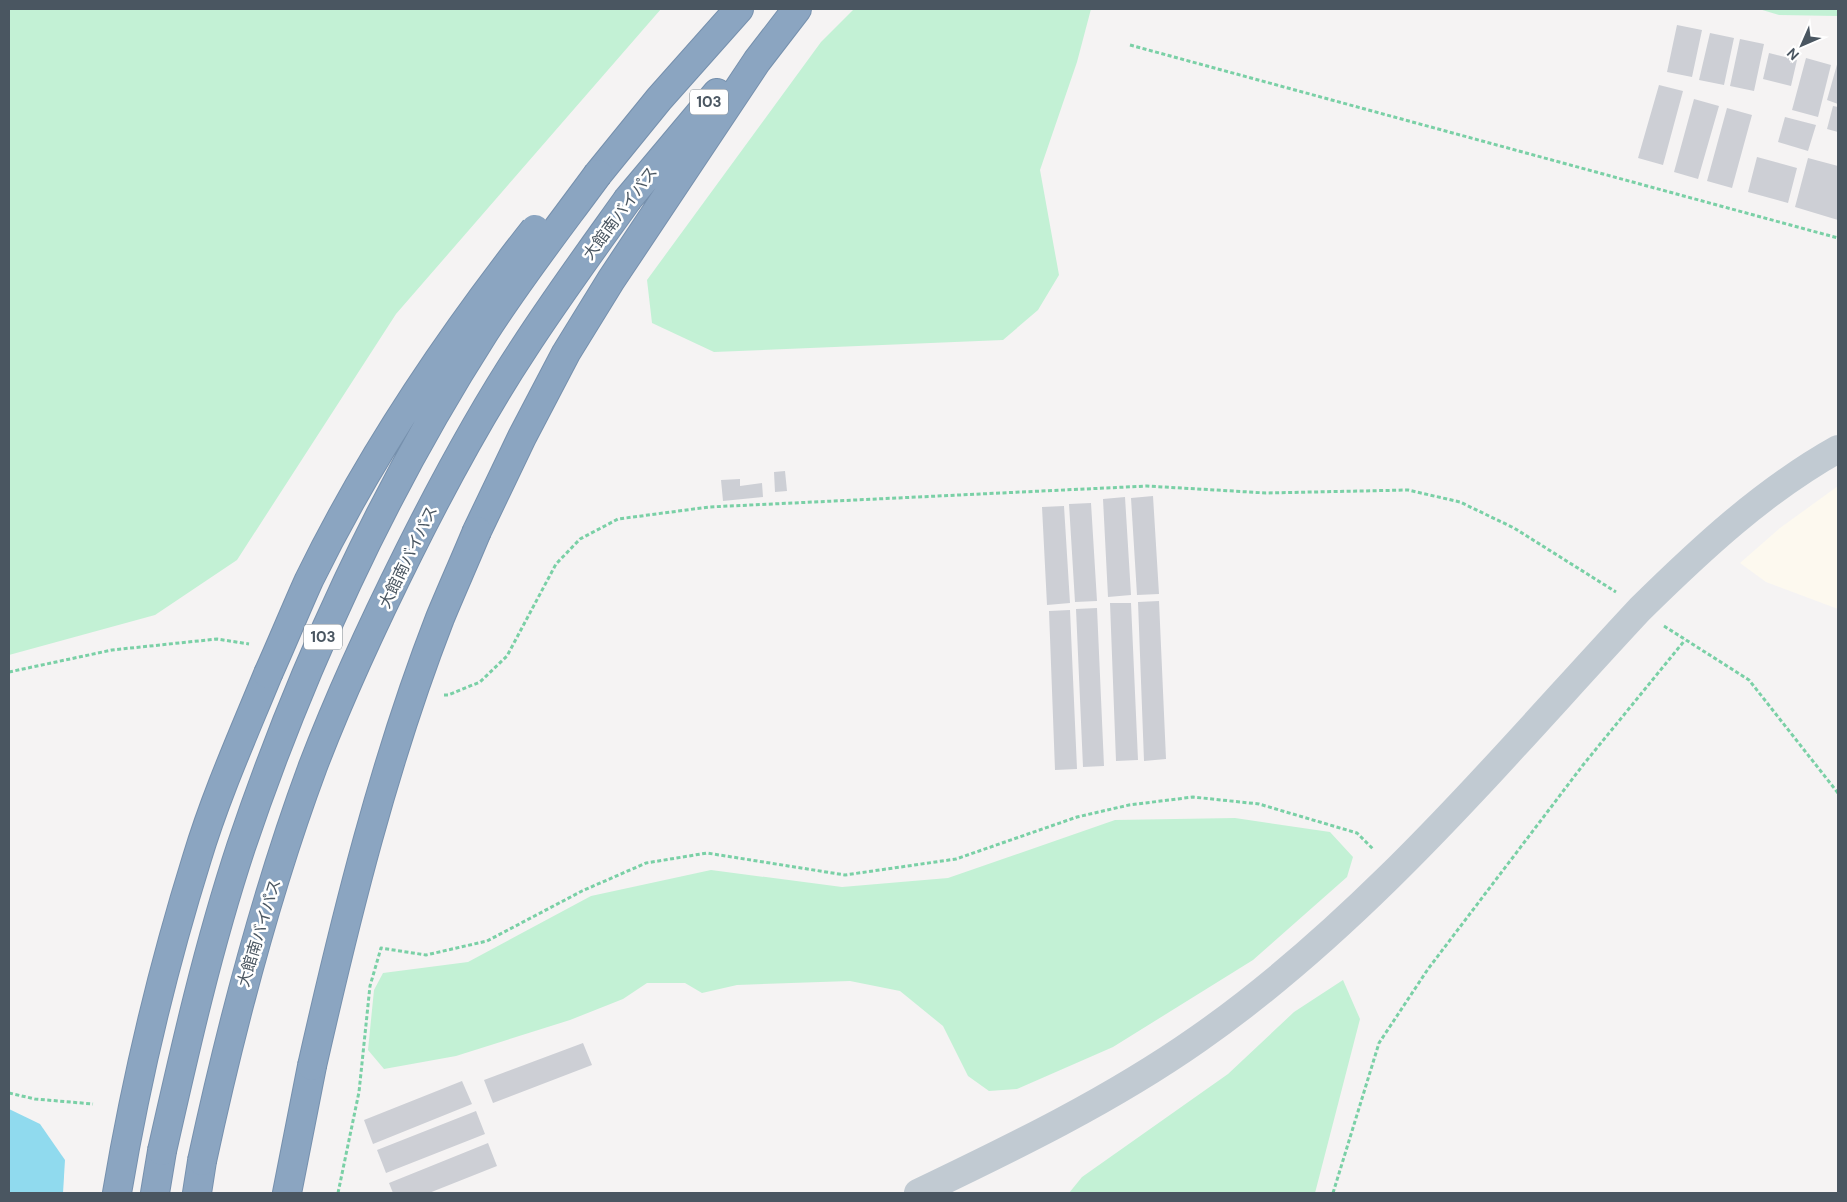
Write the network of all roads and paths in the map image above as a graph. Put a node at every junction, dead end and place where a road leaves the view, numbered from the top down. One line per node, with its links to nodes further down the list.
1 (730, 9): 6 (highway)
2 (739, 9): 6 (highway, 103)
3 (793, 9): 19 (highway, 大館南バイパス / 103, bridge)
4 (797, 9): 20 (highway, bridge)
5 (1130, 45): 7 (path)
6 (591, 170): 17 (highway, bridge); 18 (highway, 103, bridge)
7 (1838, 238)
8 (1838, 449): 9 (street)
9 (1640, 609): 12 (path); 14 (street)
10 (255, 645): 11 (path)
11 (9, 672)
12 (438, 694)
13 (1838, 793): 23 (path)
14 (1394, 873): 21 (path); 22 (street)
15 (9, 1093): 16 (path)
16 (94, 1104)
17 (118, 1193)
18 (155, 1193)
19 (197, 1193)
20 (287, 1193)
21 (338, 1193)
22 (918, 1193)
23 (1332, 1193)

